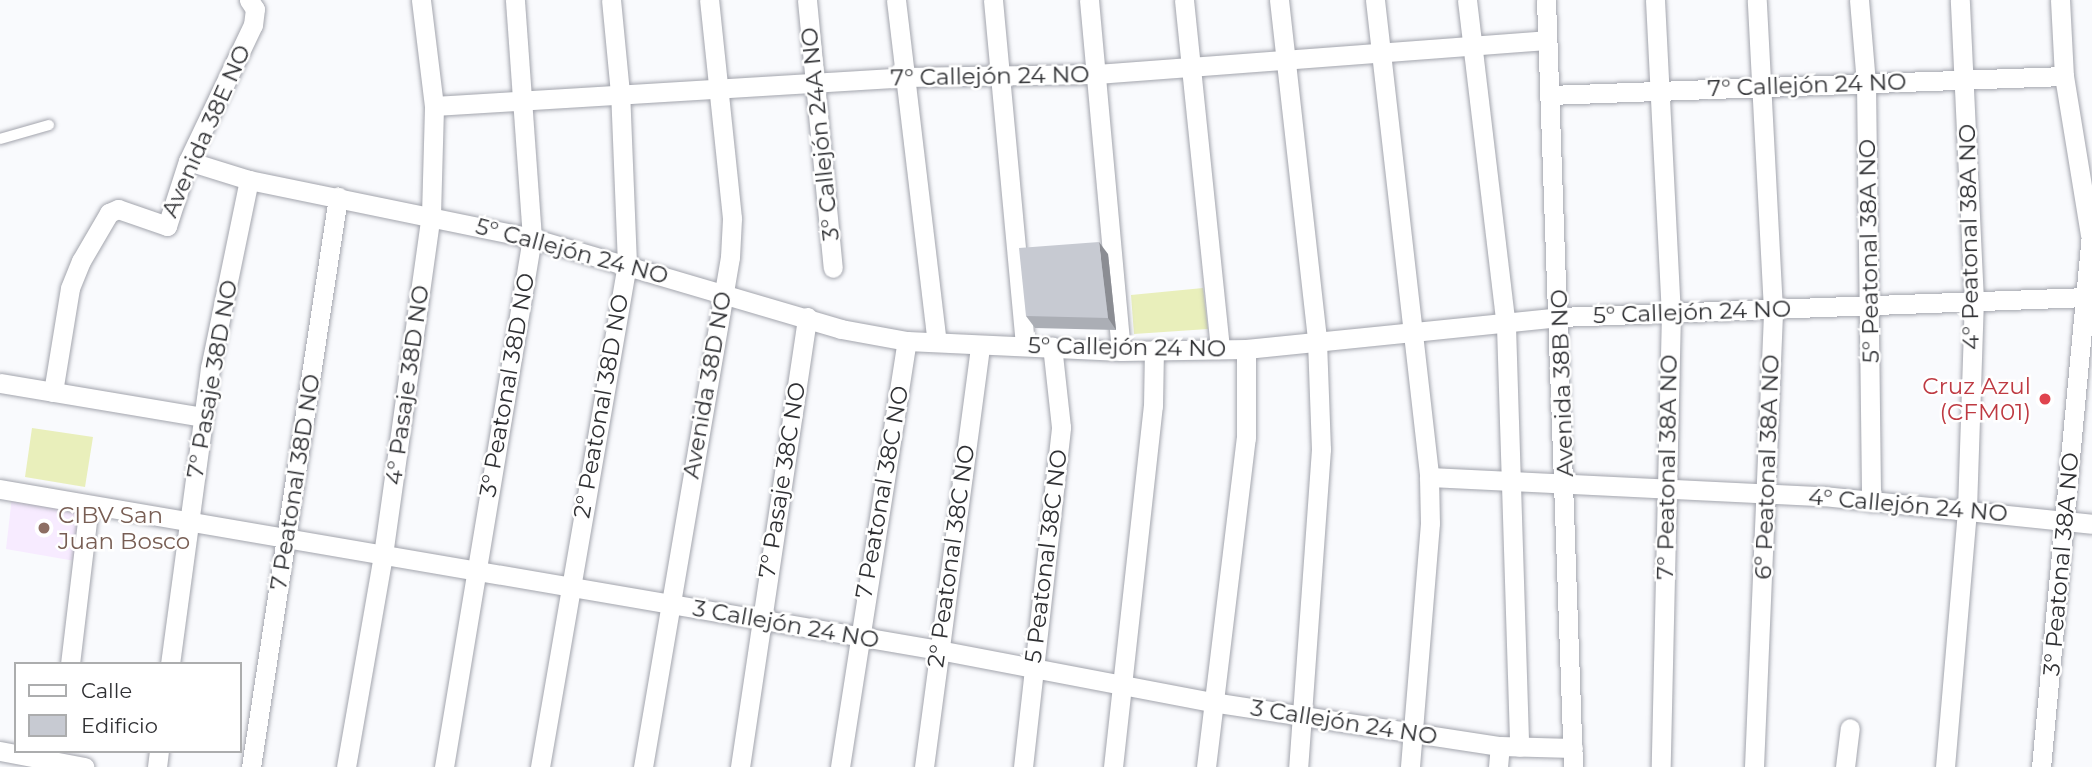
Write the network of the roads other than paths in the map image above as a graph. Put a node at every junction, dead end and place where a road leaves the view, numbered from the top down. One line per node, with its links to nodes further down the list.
1 (249, 0): 41 (street, Avenida 38E NO)
2 (421, 0): 38 (street, 4° Pasaje 38D NO)
3 (515, 0): 37 (street, 3° Peatonal 38D NO)
4 (611, 0): 35 (street, 2° Peatonal 38D NO)
5 (709, 0): 33 (street, Avenida 38D NO)
6 (807, 0): 29 (street, 3° Callejón 24A NO)
7 (896, 0): 27 (street)
8 (993, 0): 28 (street)
9 (1089, 0): 25 (street)
10 (1184, 0): 24 (street)
11 (1279, 0): 23 (street)
12 (1375, 0): 22 (street)
13 (1467, 0): 21 (street)
14 (1546, 0): 20 (street, Avenida 38B NO)
15 (1655, 0): 34 (street, 7° Peatonal 38A NO)
16 (1757, 0): 32 (street, 6º Peatonal 38A NO)
17 (1859, 0): 31 (street, 5° Peatonal 38A NO)
18 (1960, 0): 30 (street, 4° Peatonal 38A NO)
19 (2060, 0): 26 (street, 3° Peatonal 38A NO)
20 (1547, 40): 21 (street, 7° Callejón 24 NO); 36 (street, Avenida 38B NO)
21 (1470, 43): 22 (street, 7° Callejón 24 NO); 57 (street)
22 (1380, 50): 23 (street, 7° Callejón 24 NO); 58 (street)
23 (1285, 61): 24 (street, 7° Callejón 24 NO); 60 (street)
24 (1191, 67): 25 (street, 7° Callejón 24 NO); 65 (street)
25 (1096, 74): 28 (street, 7° Callejón 24 NO); 68 (street)
26 (2064, 76): 30 (street, 7° Callejón 24 NO); 45 (street, 3° Peatonal 38A NO)
27 (905, 77): 28 (street, 7° Callejón 24 NO); 29 (street, 7° Callejón 24 NO); 61 (street)
28 (1001, 77): 62 (street)
29 (817, 81): 33 (street, 7° Callejón 24 NO); 48 (street, 3° Callejón 24A NO)
30 (1965, 81): 31 (street, 7° Callejón 24 NO); 51 (street, 4° Peatonal 38A NO)
31 (1866, 83): 32 (street, 7° Callejón 24 NO); 52 (street, 5° Peatonal 38A NO)
32 (1759, 86): 34 (street, 7° Callejón 24 NO); 53 (street, 6º Peatonal 38A NO)
33 (718, 89): 35 (street, 7° Callejón 24 NO); 49 (street, Avenida 38D NO)
34 (1662, 89): 36 (street, 7° Callejón 24 NO); 54 (street, 7° Peatonal 38A NO)
35 (620, 93): 37 (street, 7° Callejón 24 NO); 47 (street, 2° Peatonal 38D NO)
36 (1549, 95): 56 (street, Avenida 38B NO)
37 (525, 100): 38 (street, 7° Callejón 24 NO); 46 (street, 3° Peatonal 38D NO)
38 (434, 106): 44 (street, 4° Pasaje 38D NO)
39 (50, 125): 40 (lane)
40 (0, 139)
41 (188, 160): 42 (street, 5° Callejón 24 NO); 70 (street, Avenida 38E NO)
42 (249, 180): 43 (street, 5° Callejón 24 NO); 71 (street, 7° Pasaje 38D NO)
43 (338, 197): 44 (street, 5° Callejón 24 NO); 84 (street, 7 Peatonal 38D NO)
44 (431, 215): 46 (street, 5° Callejón 24 NO); 85 (street, 4° Pasaje 38D NO)
45 (2091, 231): 50 (street, 3° Peatonal 38A NO)
46 (532, 238): 47 (street, 5° Callejón 24 NO); 86 (street, 3° Peatonal 38D NO)
47 (627, 264): 49 (street, 5° Callejón 24 NO); 87 (street, 2° Peatonal 38D NO)
48 (833, 268)
49 (723, 293): 55 (street, 5° Callejón 24 NO); 88 (street, Avenida 38D NO)
50 (2086, 298): 51 (street, 5° Callejón 24 NO); 81 (street, 3° Peatonal 38A NO)
51 (1974, 302): 52 (street, 5° Callejón 24 NO); 80 (street, 4° Peatonal 38A NO)
52 (1870, 305): 53 (street, 5° Callejón 24 NO); 78 (street, 5° Peatonal 38A NO)
53 (1773, 310): 54 (street, 5° Callejón 24 NO); 77 (street, 6º Peatonal 38A NO)
54 (1671, 312): 56 (street, 5° Callejón 24 NO); 76 (street, 7° Peatonal 38A NO)
55 (807, 317): 59 (street, 5° Callejón 24 NO); 89 (street, 7° Pasaje 38C NO)
56 (1559, 317): 57 (street, 5° Callejón 24 NO); 74 (street, Avenida 38B NO)
57 (1506, 326): 58 (street, 5° Callejón 24 NO); 73 (street)
58 (1411, 334): 60 (street, 5° Callejón 24 NO); 72 (street)
59 (907, 341): 61 (street, 5° Callejón 24 NO); 90 (street, 7 Peatonal 38C NO)
60 (1317, 341): 66 (street, 5° Callejón 24 NO); 97 (street)
61 (937, 342): 63 (street, 5° Callejón 24 NO)
62 (1025, 345): 63 (street, 5° Callejón 24 NO); 64 (street, 5° Callejón 24 NO)
63 (980, 346): 91 (street, 2° Peatonal 38C NO)
64 (1052, 346): 68 (street, 5° Callejón 24 NO); 94 (street, 5 Peatonal 38C NO)
65 (1220, 349): 66 (street, 5° Callejón 24 NO); 67 (street, 5° Callejón 24 NO)
66 (1246, 349): 96 (street)
67 (1154, 350): 68 (street, 5° Callejón 24 NO); 95 (street)
68 (1121, 351)
69 (0, 383): 70 (street)
70 (53, 392): 71 (street)
71 (203, 417): 82 (street, 7° Pasaje 38D NO)
72 (1429, 477): 73 (street, 4° Callejón 24 NO); 99 (street)
73 (1510, 478): 74 (street, 4° Callejón 24 NO); 100 (street)
74 (1566, 486): 76 (street, 4° Callejón 24 NO); 102 (street, Avenida 38B NO)
75 (0, 489): 79 (street, 3 Callejón 24 NO)
76 (1666, 491): 77 (street, 4° Callejón 24 NO); 119 (street, 7° Peatonal 38A NO)
77 (1767, 495): 78 (street, 4° Callejón 24 NO); 120 (street, 6º Peatonal 38A NO)
78 (1871, 502): 80 (street, 4° Callejón 24 NO)
79 (89, 505): 82 (street, 3 Callejón 24 NO); 92 (street)
80 (1967, 509): 81 (street, 4° Callejón 24 NO); 122 (street, 4° Peatonal 38A NO)
81 (2065, 520): 83 (street, 4° Callejón 24 NO); 123 (street, 3° Peatonal 38A NO)
82 (189, 522): 84 (street, 3 Callejón 24 NO); 93 (street, 7° Pasaje 38D NO)
83 (2092, 524)
84 (286, 539): 85 (street, 3 Callejón 24 NO); 105 (street, 7 Peatonal 38D NO)
85 (383, 555): 86 (street, 3 Callejón 24 NO); 106 (street, 4° Pasaje 38D NO)
86 (476, 571): 87 (street, 3 Callejón 24 NO); 107 (street, 3° Peatonal 38D NO)
87 (569, 587): 88 (street, 3 Callejón 24 NO); 108 (street, 2° Peatonal 38D NO)
88 (670, 604): 89 (street, 3 Callejón 24 NO); 109 (street, Avenida 38D NO)
89 (761, 620): 90 (street, 3 Callejón 24 NO); 110 (street, 7° Pasaje 38C NO)
90 (857, 636): 91 (street, 3 Callejón 24 NO); 111 (street, 7 Peatonal 38C NO)
91 (939, 650): 94 (street, 3 Callejón 24 NO); 112 (street, 2° Peatonal 38C NO)
92 (70, 662)
93 (170, 662)
94 (1032, 670): 95 (street, 3 Callejón 24 NO); 113 (street, 5 Peatonal 38C NO)
95 (1120, 686): 96 (street, 3 Callejón 24 NO); 114 (street)
96 (1212, 702): 97 (street, 3 Callejón 24 NO); 115 (street)
97 (1305, 716): 99 (street, 3 Callejón 24 NO); 116 (street)
98 (1850, 728): 121 (street)
99 (1414, 733): 100 (street, 3 Callejón 24 NO); 117 (street)
100 (1510, 746): 102 (street, 3 Callejón 24 NO); 118 (street)
101 (0, 751): 103 (street)
102 (1573, 758)
103 (59, 760): 104 (street)
104 (85, 767)
105 (251, 767)
106 (346, 767)
107 (444, 767)
108 (540, 767)
109 (643, 767)
110 (740, 767)
111 (840, 767)
112 (925, 767)
113 (1023, 767)
114 (1113, 767)
115 (1206, 767)
116 (1298, 767)
117 (1410, 767)
118 (1498, 767)
119 (1661, 767)
120 (1754, 767)
121 (1845, 767)
122 (1945, 767)
123 (2041, 767)

